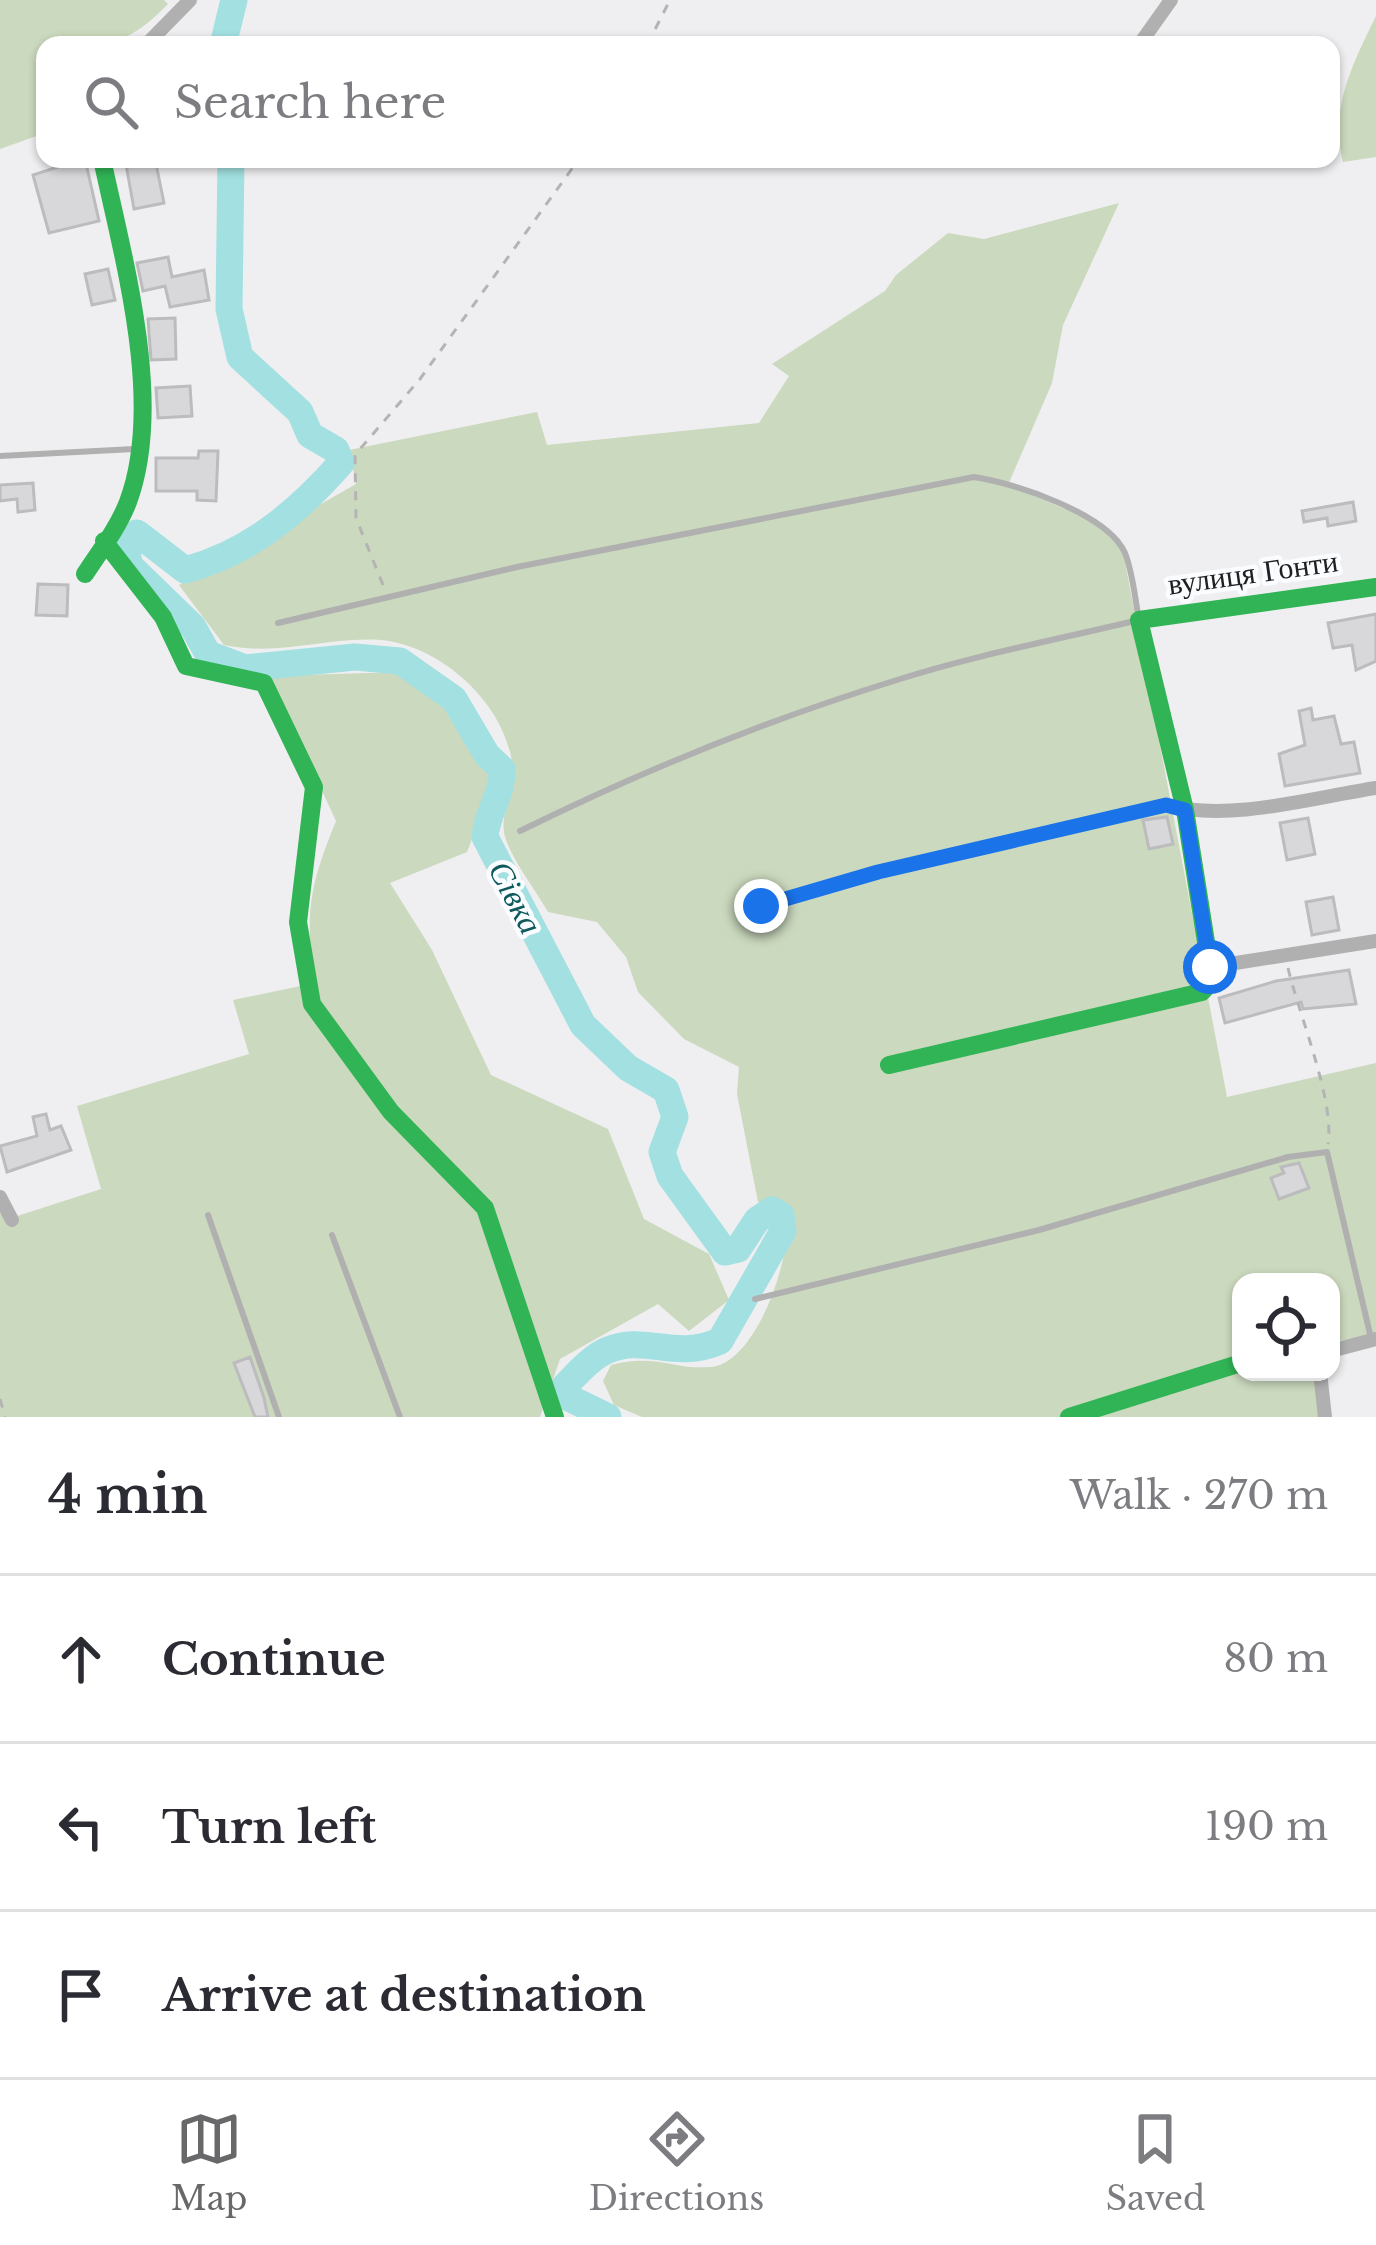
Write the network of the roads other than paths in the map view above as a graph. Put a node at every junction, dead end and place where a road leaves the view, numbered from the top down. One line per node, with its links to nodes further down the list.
1 (190, 0): 3 (street)
2 (1172, 0): 4 (street)
3 (155, 36)
4 (1145, 36)
5 (105, 168): 6 (street)
6 (136, 449): 7 (lane); 8 (street)
7 (0, 456)
8 (104, 542): 9 (street); 31 (street)
9 (85, 574)
10 (1376, 587): 11 (street, вулиця Гонти)
11 (1139, 620): 12 (lane); 14 (street); 15 (lane)
12 (278, 622)
13 (1376, 788): 14 (street)
14 (1175, 807): 16 (lane); 18 (street)
15 (520, 831)
16 (761, 906)
17 (1376, 941): 18 (street)
18 (1210, 967): 19 (street)
19 (889, 1065)
20 (0, 1197): 22 (street)
21 (208, 1215): 29 (lane)
22 (12, 1220)
23 (332, 1235): 30 (lane)
24 (755, 1298): 25 (lane)
25 (1374, 1340): 26 (street)
26 (1340, 1349)
27 (1232, 1366): 32 (street)
28 (1321, 1381): 33 (street)
29 (279, 1417)
30 (400, 1417)
31 (556, 1417)
32 (1069, 1417)
33 (1325, 1417)

